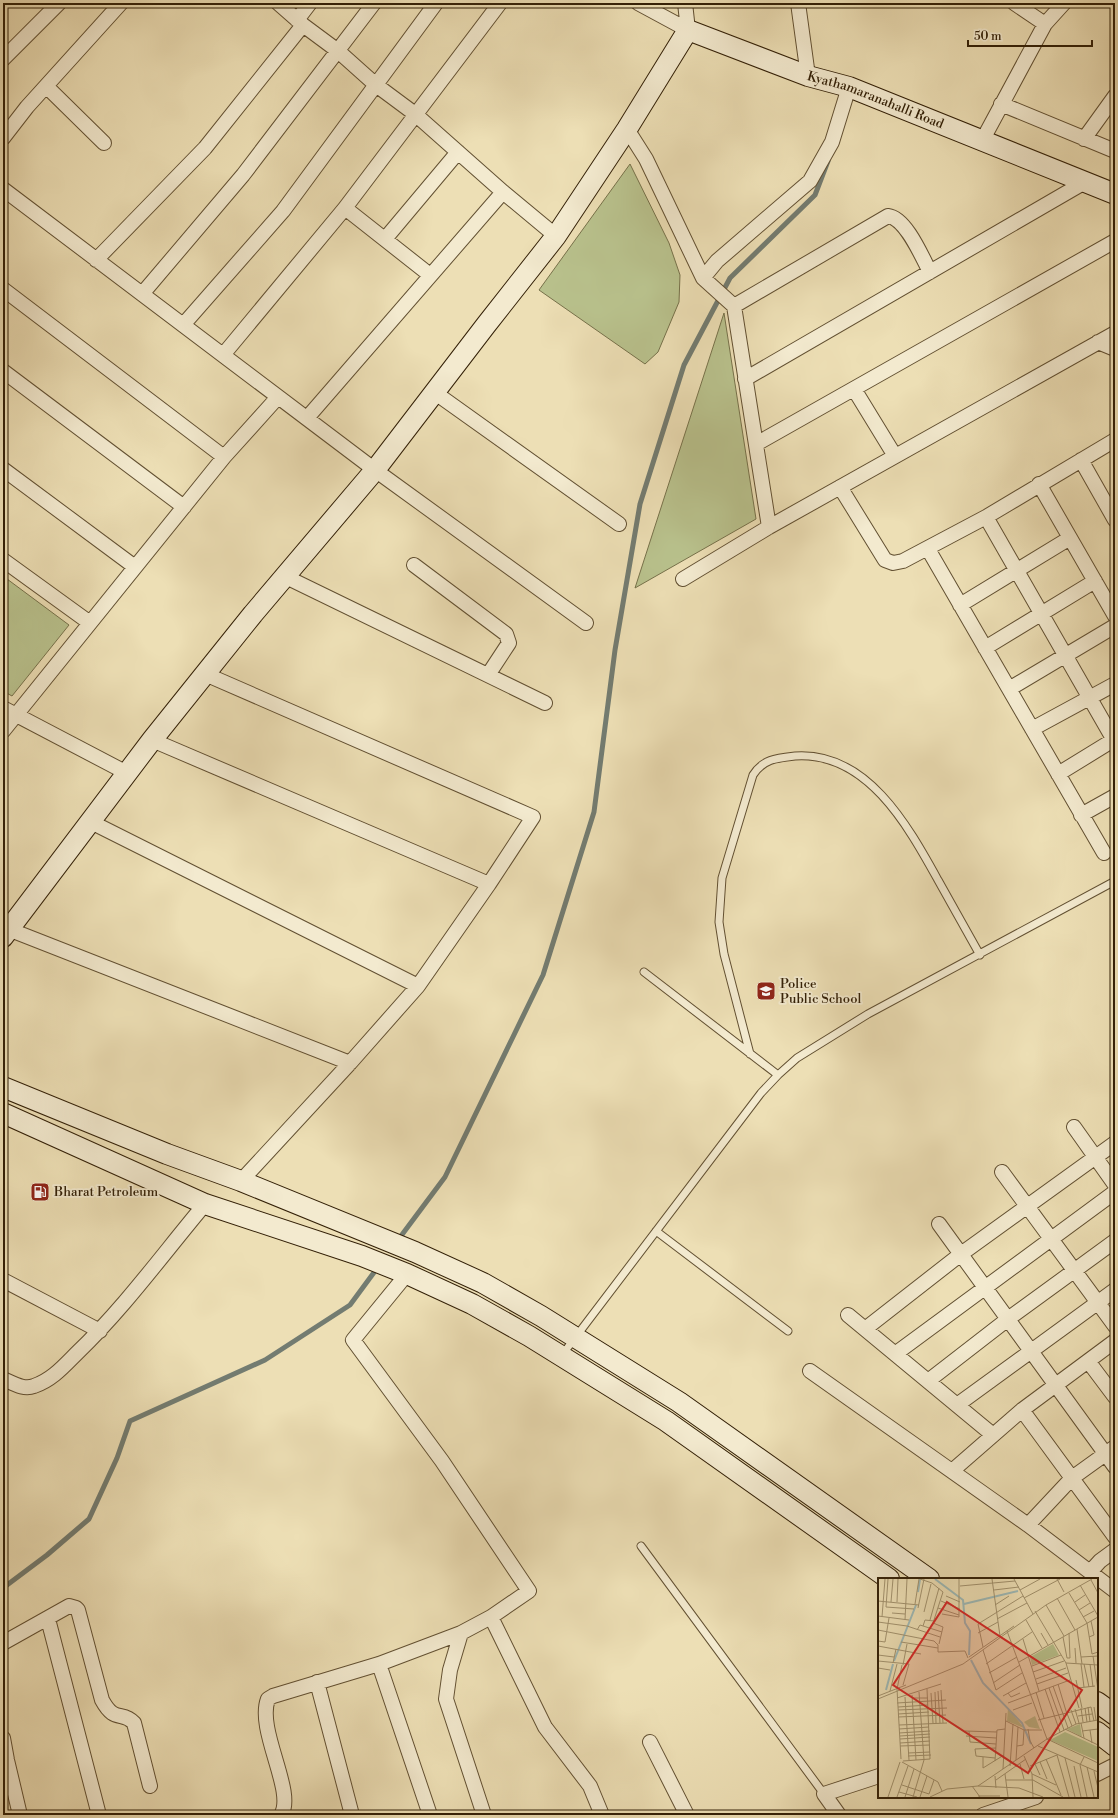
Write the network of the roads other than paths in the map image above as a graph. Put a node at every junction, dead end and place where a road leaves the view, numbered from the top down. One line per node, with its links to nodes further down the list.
1 (59, 3): 17 (street)
2 (121, 3): 20 (street)
3 (278, 3): 13 (street)
4 (310, 3): 13 (street)
5 (374, 3): 16 (street)
6 (436, 3): 19 (street)
7 (500, 3): 24 (street)
8 (638, 3): 15 (street, Kyathamaranahalli Road)
9 (685, 3): 15 (street)
10 (798, 3): 18 (street)
11 (1014, 3): 14 (street)
12 (1064, 3): 14 (street)
13 (300, 23): 16 (street); 40 (street)
14 (1045, 24): 23 (street)
15 (688, 30): 18 (main road, Kyathamaranahalli Road); 25 (main road)
16 (338, 51): 19 (street); 45 (street)
17 (5, 54)
18 (808, 76): 21 (main road, Kyathamaranahalli Road)
19 (376, 85): 24 (street); 47 (street)
20 (46, 86): 26 (street); 29 (street)
21 (849, 87): 28 (main road, Kyathamaranahalli Road); 43 (street)
22 (1115, 96): 27 (street)
23 (1001, 104): 27 (street); 28 (street)
24 (415, 114): 31 (street); 36 (street)
25 (627, 129): 37 (main road); 43 (street)
26 (3, 138)
27 (1084, 138): 30 (street)
28 (982, 140): 32 (main road, Kyathamaranahalli Road)
29 (104, 143)
30 (1115, 151)
31 (458, 152): 34 (street); 38 (street)
32 (1085, 182): 35 (main road, Kyathamaranahalli Road); 41 (street)
33 (3, 189): 40 (street)
34 (503, 192): 37 (street); 42 (street)
35 (1115, 194)
36 (345, 208): 38 (street); 51 (street)
37 (556, 236): 55 (main road)
38 (385, 239): 42 (street)
39 (1115, 241): 54 (street)
40 (96, 260): 45 (street)
41 (930, 272): 46 (street); 53 (street)
42 (430, 275): 57 (street)
43 (703, 278): 46 (street)
44 (3, 289): 61 (street)
45 (142, 294): 47 (street)
46 (726, 299): 53 (street)
47 (183, 325): 51 (street)
48 (1115, 333): 49 (street)
49 (1098, 342): 50 (street); 60 (street)
50 (1115, 349)
51 (223, 355): 56 (street)
52 (3, 371): 67 (street)
53 (745, 379): 59 (street)
54 (854, 388): 59 (street); 60 (street)
55 (434, 392): 64 (main road); 70 (street)
56 (278, 397): 57 (street); 61 (street)
57 (307, 418): 64 (street)
58 (1115, 440): 62 (street)
59 (756, 444): 71 (street)
60 (895, 456): 66 (street)
61 (224, 458): 67 (street)
62 (1081, 460): 65 (street); 69 (street)
63 (3, 469): 76 (street)
64 (375, 470): 78 (main road); 85 (street)
65 (1039, 484): 68 (street); 72 (street)
66 (840, 487): 71 (street); 73 (street)
67 (184, 507): 76 (street)
68 (986, 517): 73 (street); 77 (street)
69 (1115, 520)
70 (619, 524)
71 (769, 527): 79 (street)
72 (1070, 538): 77 (street); 80 (street)
73 (928, 549): 81 (street)
74 (3, 560): 84 (street)
75 (414, 565): 90 (street)
76 (135, 567): 84 (street)
77 (1017, 570): 81 (street); 82 (street)
78 (284, 576): 89 (main road); 90 (street)
79 (683, 579)
80 (1095, 581): 82 (street); 83 (street)
81 (960, 605): 87 (street)
82 (1041, 613): 87 (street); 88 (street)
83 (1115, 616)
84 (90, 623): 96 (street)
85 (586, 623)
86 (1115, 626): 88 (street)
87 (985, 648): 92 (street)
88 (1066, 656): 92 (street); 93 (street)
89 (205, 674): 99 (main road); 108 (street)
90 (488, 676): 94 (street)
91 (1115, 684): 93 (street)
92 (1009, 689): 97 (street)
93 (1090, 698): 97 (street); 100 (street)
94 (545, 703)
95 (3, 708): 96 (street)
96 (16, 714): 98 (street); 101 (street)
97 (1032, 729): 102 (street)
98 (3, 730)
99 (152, 740): 101 (main road); 108 (street)
100 (1115, 741): 102 (street)
101 (127, 773): 105 (main road)
102 (1058, 774): 104 (street)
103 (1115, 796): 104 (street)
104 (1081, 815): 106 (street)
105 (91, 822): 109 (main road); 112 (street)
106 (1104, 853)
107 (1115, 881): 110 (lane)
108 (489, 884): 112 (street)
109 (5, 931): 114 (street)
110 (980, 954): 113 (lane); 115 (lane)
111 (644, 972): 113 (lane)
112 (418, 986): 114 (street)
113 (750, 1054): 115 (lane)
114 (350, 1063): 122 (street)
115 (778, 1075): 128 (lane)
116 (3, 1087): 122 (main road)
117 (3, 1113): 125 (main road)
118 (1074, 1128): 120 (street)
119 (1115, 1143): 120 (street)
120 (1096, 1157): 123 (street); 126 (street)
121 (1002, 1172): 126 (street)
122 (241, 1181): 144 (main road)
123 (1115, 1185)
124 (1115, 1192): 129 (street)
125 (205, 1204): 133 (main road); 142 (street)
126 (1027, 1207): 129 (street); 131 (street)
127 (939, 1224): 131 (street)
128 (656, 1231): 143 (lane); 144 (lane)
129 (1051, 1239): 132 (street); 135 (street)
130 (1115, 1241): 132 (street)
131 (961, 1254): 135 (street); 141 (street)
132 (1074, 1271): 137 (street); 139 (street)
133 (407, 1274): 148 (main road); 172 (street)
134 (3, 1280): 142 (street)
135 (984, 1287): 139 (street); 147 (street)
136 (1115, 1290): 137 (street)
137 (1098, 1303): 140 (street); 146 (street)
138 (848, 1315): 141 (street)
139 (1008, 1319): 146 (street); 152 (street)
140 (1115, 1326)
141 (865, 1329): 147 (street)
142 (100, 1331): 151 (street)
143 (788, 1331)
144 (575, 1337): 148 (lane); 168 (main road)
145 (1115, 1341): 149 (street)
146 (1031, 1351): 153 (street); 155 (street)
147 (895, 1354): 152 (street)
148 (561, 1356): 167 (main road)
149 (1088, 1361): 153 (street); 154 (street)
150 (810, 1371): 160 (street)
151 (3, 1379)
152 (928, 1381): 155 (street)
153 (1055, 1385): 156 (street); 158 (street)
154 (1115, 1397)
155 (957, 1405): 157 (street)
156 (1022, 1410): 157 (street); 161 (street)
157 (993, 1435): 160 (street)
158 (1110, 1450): 159 (street); 161 (street)
159 (1115, 1467)
160 (952, 1471): 162 (street)
161 (1072, 1478): 162 (street); 163 (street)
162 (1028, 1525): 166 (street)
163 (1115, 1537)
164 (641, 1546): 188 (lane)
165 (1115, 1550): 166 (street)
166 (1090, 1572): 170 (street)
167 (888, 1578)
168 (928, 1578)
169 (1098, 1578): 171 (street)
170 (1098, 1578)
171 (1115, 1591)
172 (491, 1617): 174 (street); 196 (street)
173 (48, 1619): 175 (street); 187 (street); 191 (street)
174 (461, 1633): 176 (street); 195 (street)
175 (3, 1643)
176 (379, 1664): 177 (street); 194 (street)
177 (317, 1682): 192 (street); 193 (street)
178 (1098, 1703): 179 (main road)
179 (1115, 1715)
180 (1098, 1733): 183 (main road)
181 (3, 1738): 190 (street)
182 (650, 1742): 197 (street)
183 (1115, 1746)
184 (1115, 1765): 185 (street)
185 (1098, 1774)
186 (878, 1776): 188 (street)
187 (150, 1786)
188 (824, 1794): 198 (street)
189 (1033, 1798): 199 (street)
190 (20, 1815)
191 (99, 1815)
192 (281, 1815)
193 (352, 1815)
194 (430, 1815)
195 (484, 1815)
196 (602, 1815)
197 (687, 1815)
198 (839, 1815)
199 (983, 1815)

